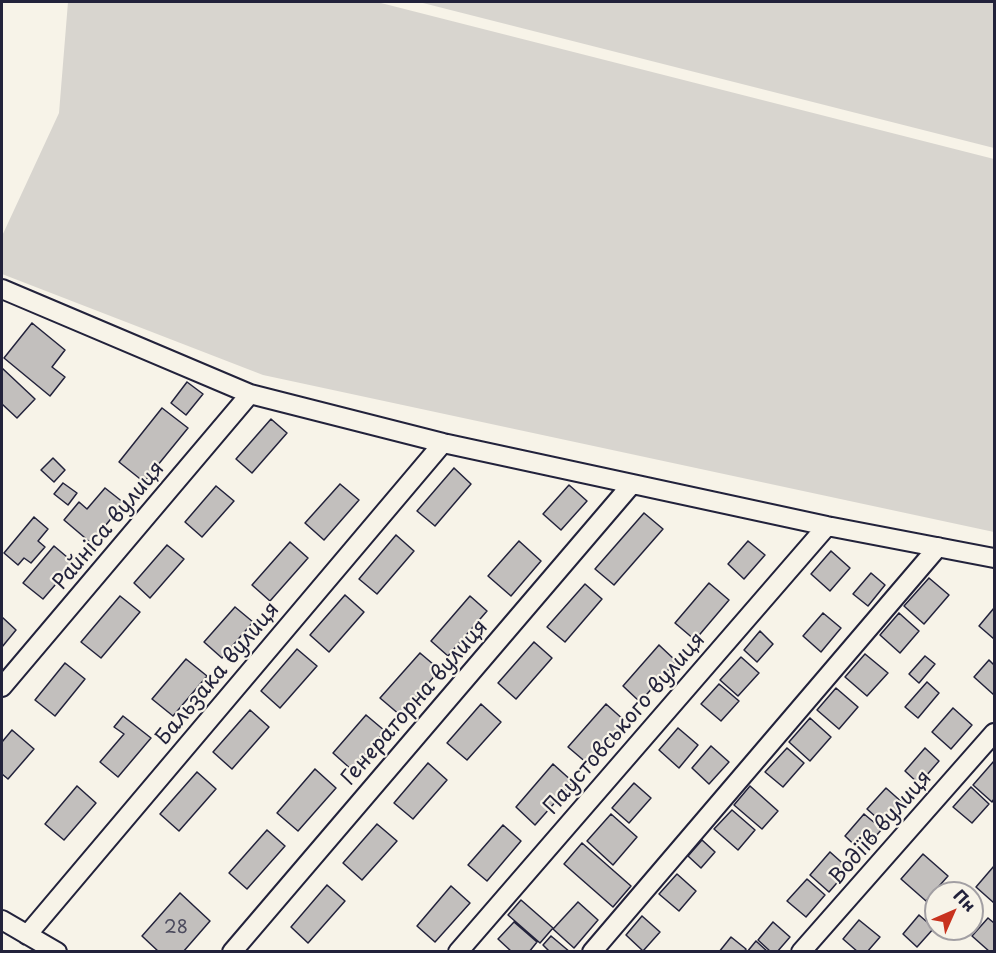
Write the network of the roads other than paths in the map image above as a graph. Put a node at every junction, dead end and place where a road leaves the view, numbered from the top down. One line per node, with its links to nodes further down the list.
1 (2, 289): 2 (street)
2 (250, 394): 3 (street); 8 (street, Райніса вулиця)
3 (442, 443): 4 (street); 11 (street, Бальзака вулиця)
4 (632, 484): 5 (street); 13 (street, Генераторна вулиця)
5 (827, 526): 6 (street); 14 (street, Паустовського вулиця)
6 (938, 547): 7 (street); 15 (street)
7 (994, 558)
8 (2, 687)
9 (994, 733): 16 (street, Водіїв вулиця)
10 (2, 920): 11 (street)
11 (27, 935): 12 (street)
12 (57, 951)
13 (232, 951)
14 (458, 951)
15 (592, 951)
16 (801, 951)

